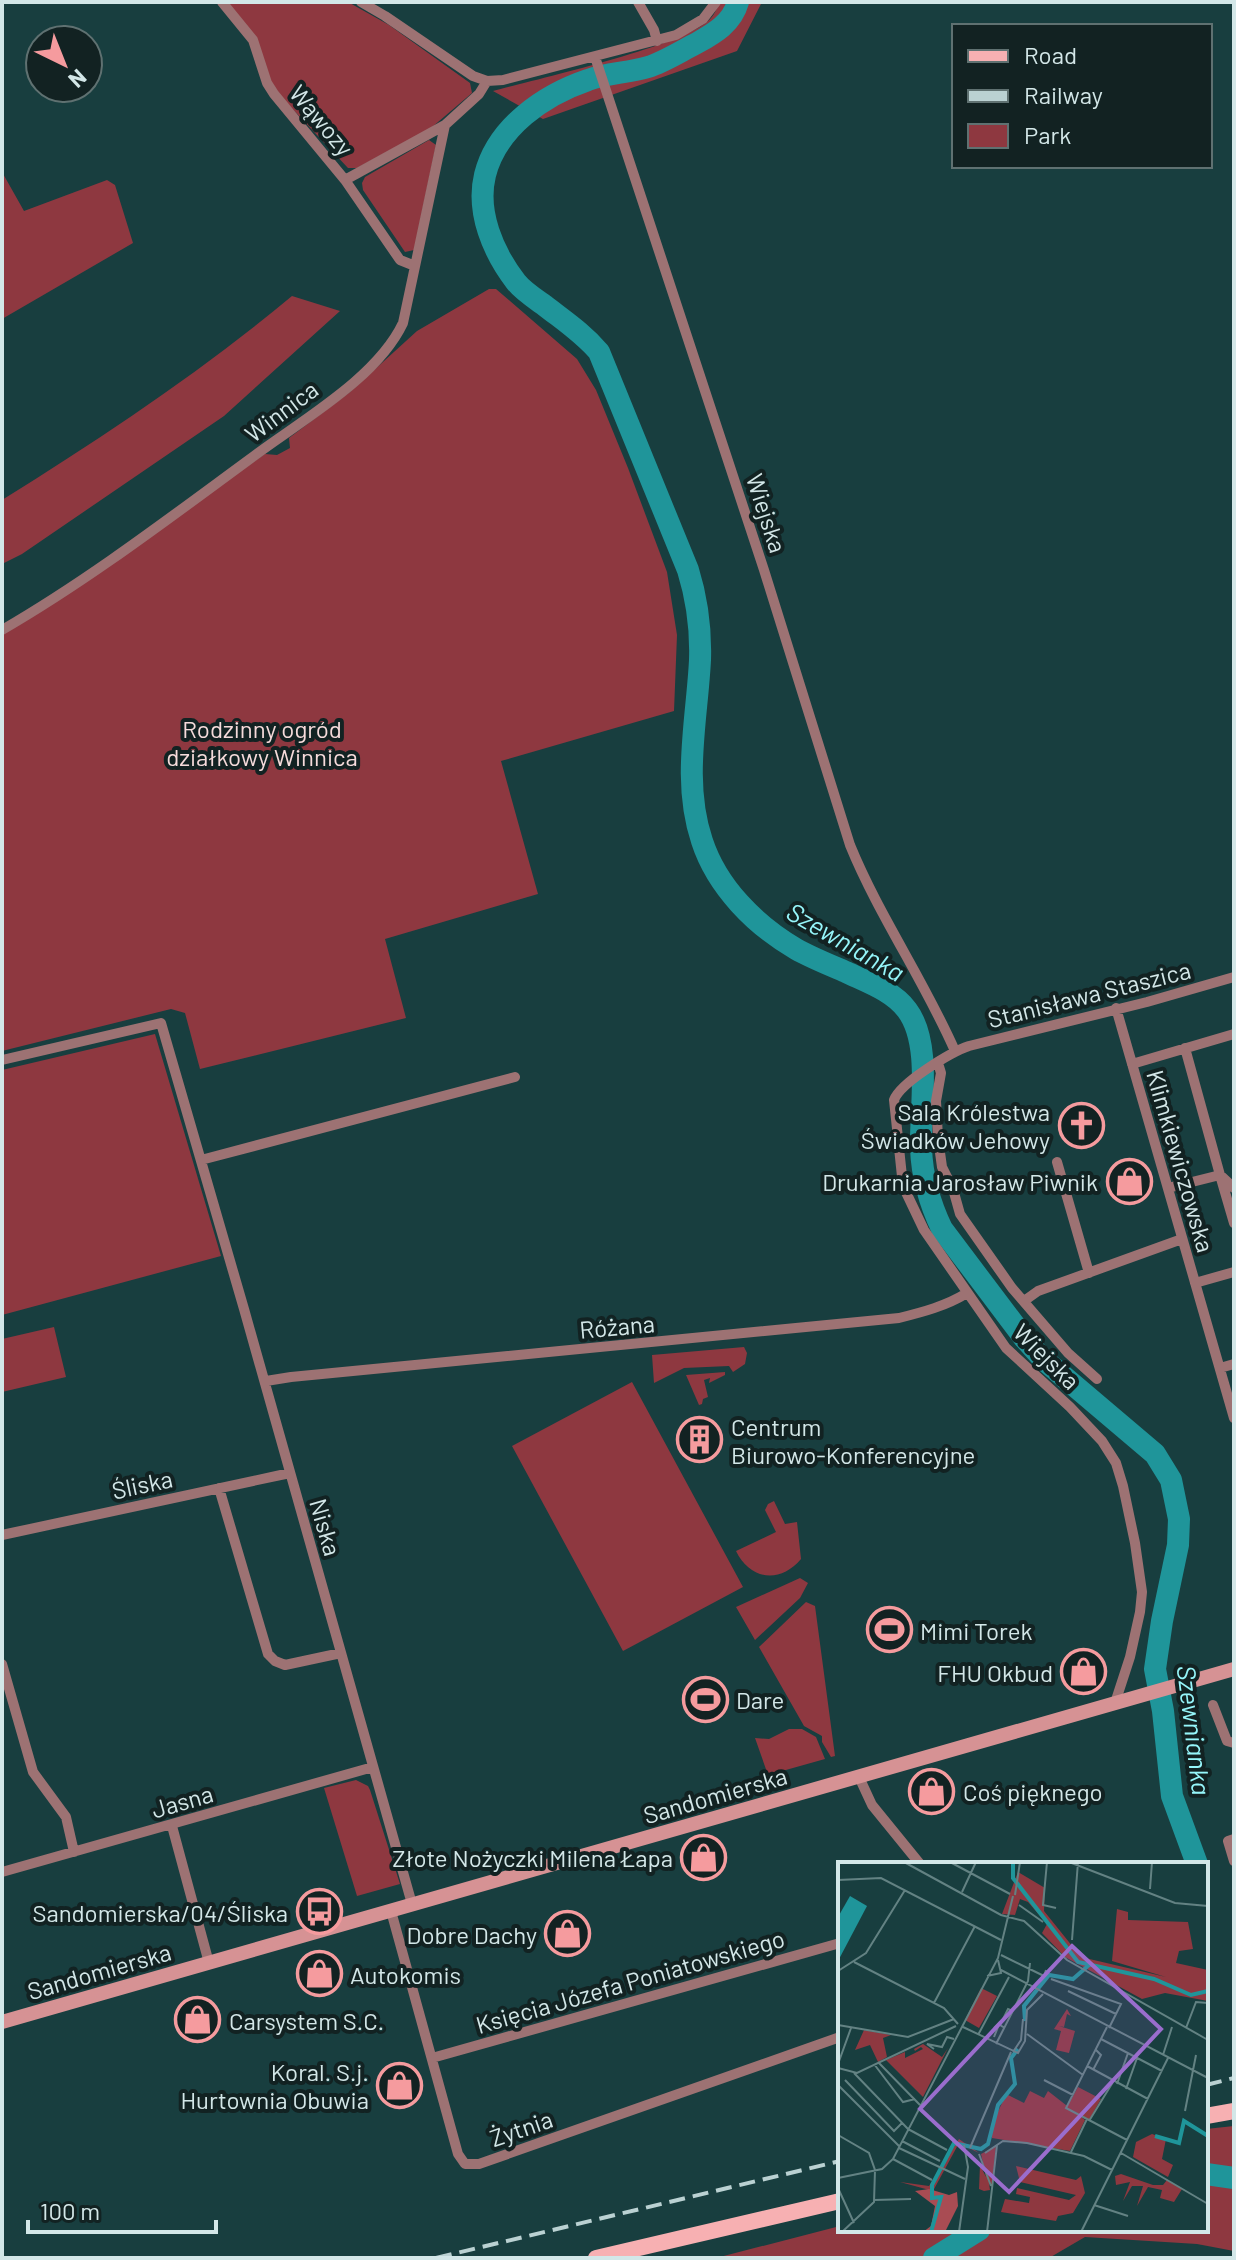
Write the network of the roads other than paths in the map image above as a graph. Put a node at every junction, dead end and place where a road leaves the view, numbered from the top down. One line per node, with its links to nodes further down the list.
1 (222, 2): 9 (street, Wąwozy)
2 (361, 2): 7 (street)
3 (638, 2): 5 (street)
4 (716, 2): 5 (street)
5 (657, 41): 6 (street)
6 (595, 57): 7 (street); 16 (street, Wiejska)
7 (487, 81): 8 (street, Wąwozy)
8 (445, 125): 9 (street, Wąwozy); 10 (street, Winnica)
9 (345, 180): 10 (street, Wąwozy)
10 (415, 266): 11 (street, Winnica)
11 (2, 630)
12 (1234, 977): 13 (street, Stanisława Staszica)
13 (1116, 1008): 16 (street, Stanisława Staszica); 19 (street, Klimkiewiczowska)
14 (1234, 1034): 15 (street)
15 (1185, 1048): 19 (street); 23 (street)
16 (955, 1051): 18 (street, Wiejska)
17 (2, 1060): 21 (street, Niska)
18 (938, 1063): 31 (street, Wiejska); 32 (street, Wiejska)
19 (1132, 1064): 24 (street, Klimkiewiczowska)
20 (515, 1077): 21 (street)
21 (201, 1160): 36 (street, Niska)
22 (1057, 1162): 29 (street)
23 (1220, 1175): 24 (street); 25 (street); 26 (street)
24 (1168, 1188): 27 (street, Klimkiewiczowska)
25 (1234, 1188)
26 (1234, 1223)
27 (1182, 1239): 29 (street); 30 (street, Klimkiewiczowska)
28 (1234, 1272): 30 (street)
29 (1089, 1273): 32 (street)
30 (1195, 1283): 34 (street, Klimkiewiczowska)
31 (967, 1293): 36 (street, Różana); 44 (street, Wiejska)
32 (1024, 1301): 35 (street, Wiejska)
33 (1234, 1364): 34 (street)
34 (1220, 1368): 37 (street, Klimkiewiczowska)
35 (1097, 1379)
36 (266, 1381): 38 (street, Niska)
37 (1234, 1418)
38 (290, 1473): 39 (street, Śliska); 41 (street, Niska)
39 (219, 1488): 40 (street, Śliska); 41 (street)
40 (2, 1535)
41 (341, 1653): 47 (street, Niska)
42 (2, 1664): 51 (street)
43 (1234, 1669): 44 (street, Sandomierska)
44 (1115, 1703): 48 (street, Sandomierska)
45 (1213, 1705): 46 (street)
46 (1234, 1743)
47 (373, 1767): 49 (street, Jasna); 55 (street, Niska)
48 (859, 1777): 53 (street); 55 (street, Sandomierska)
49 (172, 1826): 51 (street, Jasna); 58 (street, Sandomierska)
50 (1231, 1840): 52 (street)
51 (74, 1852): 54 (street, Jasna)
52 (1234, 1861)
53 (918, 1862)
54 (2, 1872)
55 (412, 1904): 56 (street, Sandomierska)
56 (391, 1911): 58 (street, Sandomierska); 61 (street, Żytnia)
57 (838, 1944): 61 (street, Księcia Józefa Poniatowskiego)
58 (209, 1963): 59 (street, Sandomierska)
59 (2, 2022)
60 (838, 2038): 61 (street, Żytnia)
61 (432, 2058)
62 (1234, 2111): 63 (main road)
63 (1208, 2116)
64 (838, 2201): 65 (main road)
65 (596, 2258)

